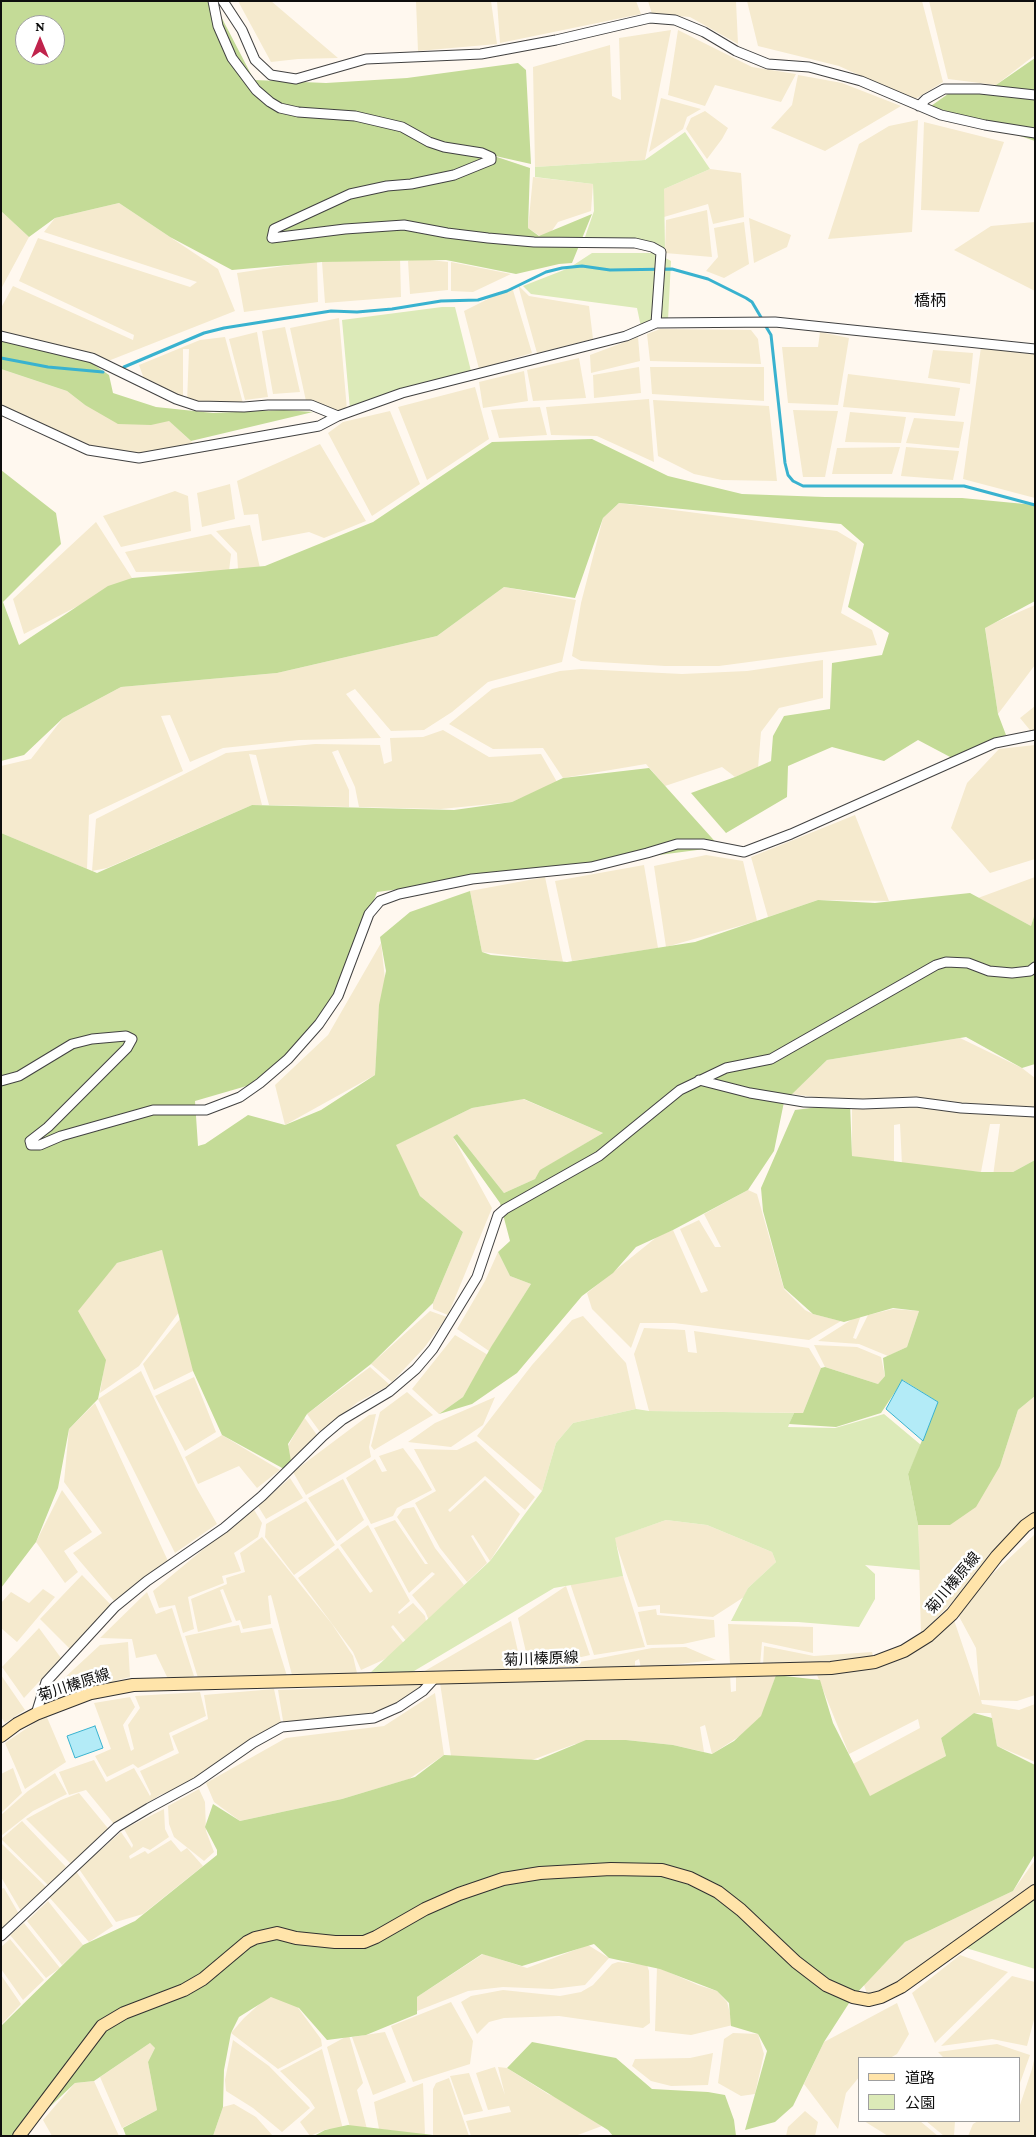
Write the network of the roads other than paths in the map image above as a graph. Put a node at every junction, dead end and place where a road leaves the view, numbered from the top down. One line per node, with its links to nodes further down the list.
1 (212, 1): 6 (street)
2 (223, 1): 4 (street)
3 (1035, 96): 4 (street)
4 (919, 106): 5 (street)
5 (1035, 133)
6 (656, 324): 8 (street); 10 (street)
7 (1, 336): 10 (street)
8 (1035, 348)
9 (1, 410): 10 (street)
10 (338, 416)
11 (1035, 735): 14 (street)
12 (1035, 967): 13 (street)
13 (699, 1080): 15 (street); 18 (street)
14 (1, 1081)
15 (1035, 1112)
16 (1035, 1519): 17 (street, 菊川榛原線)
17 (434, 1679): 18 (street, 菊川榛原線); 21 (street)
18 (36, 1714): 19 (street, 菊川榛原線)
19 (1, 1736)
20 (1035, 1891): 22 (street)
21 (1, 1936)
22 (19, 2136)

